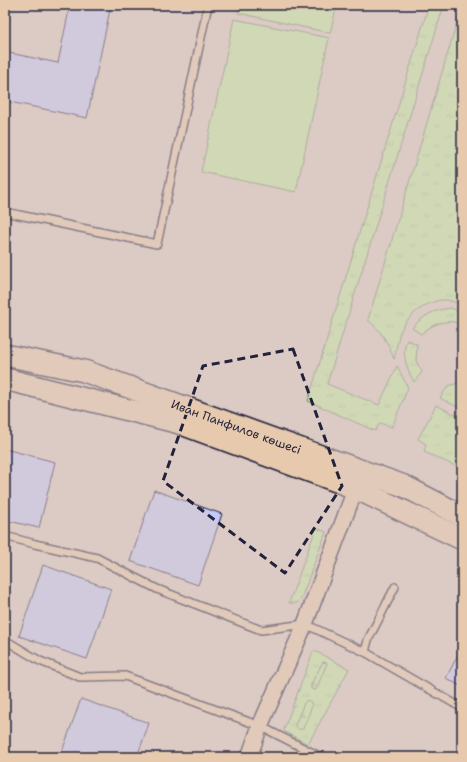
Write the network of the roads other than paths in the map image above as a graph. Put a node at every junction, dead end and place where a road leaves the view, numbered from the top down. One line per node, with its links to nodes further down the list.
1 (208, 5): 2 (lane)
2 (5, 212)
3 (5, 354): 5 (street, Иван Панфилов көшесі)
4 (5, 379): 5 (street, Иван Панфилов көшесі)
5 (359, 480): 6 (street, Иван Панфилов көшесі); 8 (street, Иван Панфилов көшесі); 10 (street)
6 (462, 516)
7 (5, 536): 10 (lane)
8 (462, 539)
9 (395, 587): 12 (lane)
10 (305, 624): 12 (lane); 14 (street)
11 (5, 640): 14 (lane)
12 (365, 652): 13 (lane)
13 (462, 708)
14 (260, 726): 15 (lane); 16 (street)
15 (309, 754): 17 (lane)
16 (249, 757)
17 (321, 757)

